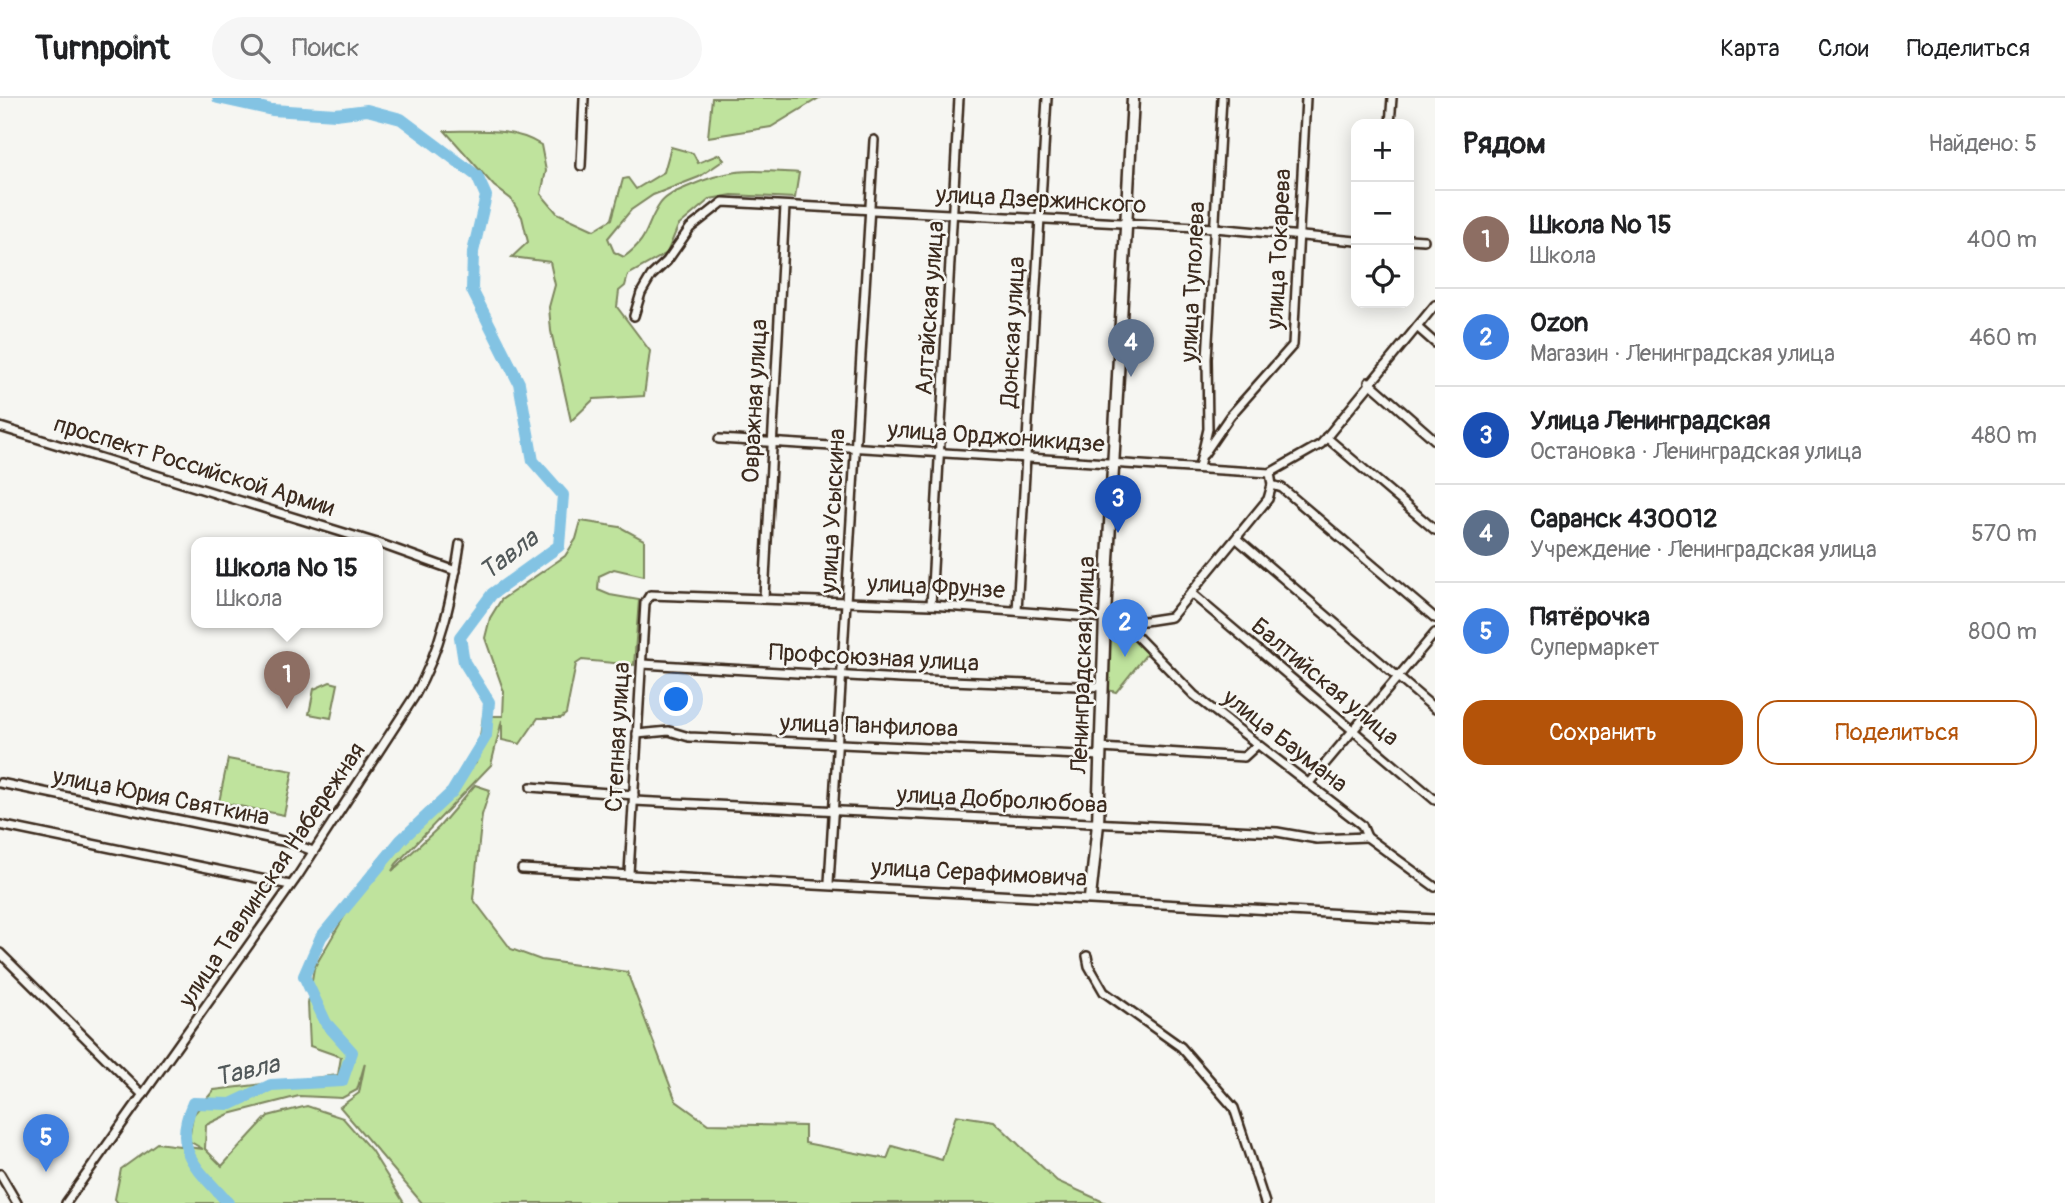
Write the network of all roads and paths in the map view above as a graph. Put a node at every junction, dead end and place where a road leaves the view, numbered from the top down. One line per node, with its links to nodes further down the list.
1 (584, 98): 10 (street)
2 (959, 98): 13 (street, Алтайская улица)
3 (1046, 98): 14 (street, Донская улица)
4 (1133, 98): 15 (street, Ленинградская улица)
5 (1222, 98): 16 (street, улица Туполева)
6 (1306, 98): 17 (street, улица Токарева)
7 (1392, 98): 8 (street)
8 (1390, 119)
9 (874, 140): 12 (street, улица Усыскина)
10 (581, 166)
11 (785, 206): 12 (street, улица Дзержинского); 22 (street, улица Дзержинского); 30 (street, Овражная улица)
12 (869, 209): 13 (street, улица Дзержинского); 31 (street, улица Усыскина)
13 (955, 214): 14 (street, улица Дзержинского); 32 (street, Алтайская улица)
14 (1039, 218): 15 (street, улица Дзержинского); 34 (street, Донская улица)
15 (1126, 225): 16 (street, улица Дзержинского); 35 (street, Ленинградская улица)
16 (1214, 228): 17 (street, улица Дзержинского); 33 (street, улица Туполева)
17 (1299, 235): 19 (street, улица Дзержинского); 33 (street, улица Токарева)
18 (1414, 239): 20 (street)
19 (1351, 240)
20 (1424, 240)
21 (1435, 304): 23 (street)
22 (634, 316)
23 (1417, 327): 24 (street); 25 (street)
24 (1435, 343)
25 (1369, 383): 27 (street); 29 (street)
26 (0, 427): 40 (street, проспект Российской Армии)
27 (1326, 437): 37 (street); 39 (street)
28 (719, 439): 30 (street, улица Орджоникидзе)
29 (1435, 440)
30 (771, 442): 31 (street, улица Орджоникидзе); 46 (street, Овражная улица)
31 (856, 446): 32 (street, улица Орджоникидзе); 47 (street, улица Усыскина)
32 (940, 451): 34 (street, улица Орджоникидзе); 49 (street, Алтайская улица)
33 (1204, 454): 36 (street, улица Туполева)
34 (1026, 458): 35 (street, улица Орджоникидзе); 50 (street, Донская улица)
35 (1112, 465): 36 (street, улица Орджоникидзе); 51 (street, Ленинградская улица)
36 (1199, 467): 37 (street, улица Орджоникидзе)
37 (1270, 472): 38 (street)
38 (1272, 485): 41 (street); 53 (street)
39 (1435, 530)
40 (358, 537)
41 (1237, 539): 45 (street); 57 (street)
42 (460, 544): 44 (street, улица Тавлинская Набережная)
43 (383, 545): 44 (street, проспект Российской Армии)
44 (456, 571): 74 (street, улица Тавлинская Набережная)
45 (1191, 593): 52 (street, улица Фрунзе); 60 (street, Балтийская улица)
46 (764, 597): 47 (street, улица Фрунзе); 48 (street, улица Фрунзе)
47 (848, 602): 49 (street, улица Фрунзе); 56 (street, улица Усыскина)
48 (645, 603): 55 (street, Степная улица)
49 (931, 605): 50 (street, улица Фрунзе)
50 (1017, 611): 51 (street, улица Фрунзе)
51 (1105, 616): 52 (street, улица Фрунзе); 58 (street, Ленинградская улица)
52 (1118, 617): 63 (street, улица Баумана)
53 (1435, 618)
54 (1435, 633): 57 (street)
55 (642, 664): 56 (street, Профсоюзная улица); 61 (street, Степная улица)
56 (844, 675): 58 (street, Профсоюзная улица); 62 (street, улица Усыскина)
57 (1397, 677): 59 (street); 60 (street)
58 (1103, 687): 64 (street, Ленинградская улица)
59 (1435, 709)
60 (1351, 731): 66 (street); 69 (street, Балтийская улица)
61 (637, 734): 62 (street, улица Панфилова); 68 (street, Степная улица)
62 (839, 743): 64 (street, улица Панфилова); 70 (street, улица Усыскина)
63 (1257, 745): 64 (street, улица Панфилова); 66 (street, улица Баумана)
64 (1101, 752): 71 (street, Ленинградская улица)
65 (0, 783): 74 (street, улица Юрия Святкина)
66 (1308, 784): 73 (street, улица Баумана)
67 (531, 787): 68 (street, улица Добролюбова)
68 (634, 798): 70 (street, улица Добролюбова); 76 (street, Степная улица)
69 (1435, 800)
70 (834, 812): 71 (street, улица Добролюбова); 77 (street, улица Усыскина)
71 (1098, 824): 73 (street, улица Добролюбова); 80 (street, Ленинградская улица)
72 (0, 825): 78 (street)
73 (1367, 837): 79 (street, улица Баумана)
74 (313, 851): 78 (street, улица Тавлинская Набережная)
75 (522, 869): 76 (street, улица Серафимовича)
76 (629, 873): 77 (street, улица Серафимовича)
77 (830, 884): 80 (street, улица Серафимовича)
78 (290, 885): 84 (street, улица Тавлинская Набережная)
79 (1435, 887)
80 (1090, 898): 81 (street, улица Серафимовича)
81 (1435, 919)
82 (0, 953): 84 (street)
83 (1087, 956): 88 (street)
84 (143, 1095): 87 (street, улица Тавлинская Набережная)
85 (0, 1174): 86 (street)
86 (17, 1203)
87 (66, 1203)
88 (1265, 1203)

